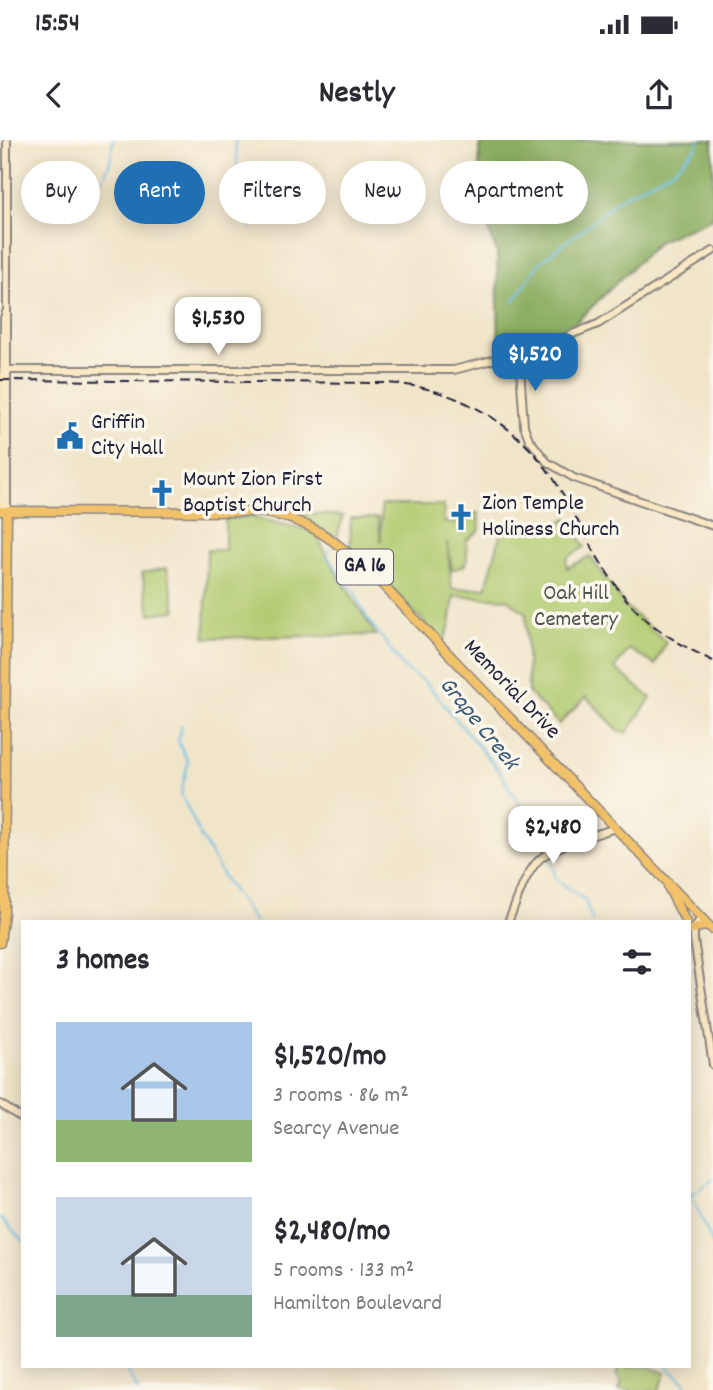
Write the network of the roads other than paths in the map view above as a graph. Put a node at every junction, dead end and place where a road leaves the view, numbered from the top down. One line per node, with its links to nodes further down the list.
1 (7, 140): 4 (main road)
2 (713, 251): 3 (main road)
3 (519, 354): 4 (main road); 7 (main road)
4 (6, 370): 5 (main road)
5 (4, 394): 6 (main road)
6 (3, 511): 8 (main road); 9 (main road, Memorial Drive / GA 16)
7 (713, 526)
8 (3, 566): 17 (main road)
9 (615, 828): 10 (main road, Memorial Drive / GA 16); 12 (main road)
10 (666, 881): 11 (main road, Memorial Drive / GA 16); 13 (main road)
11 (701, 917): 14 (main road, GA 16); 15 (main road)
12 (509, 920)
13 (684, 920)
14 (710, 927): 15 (main road)
15 (691, 930): 16 (main road)
16 (694, 940): 18 (main road)
17 (0, 943)
18 (713, 1065)
19 (0, 1104): 20 (main road)
20 (21, 1118)

